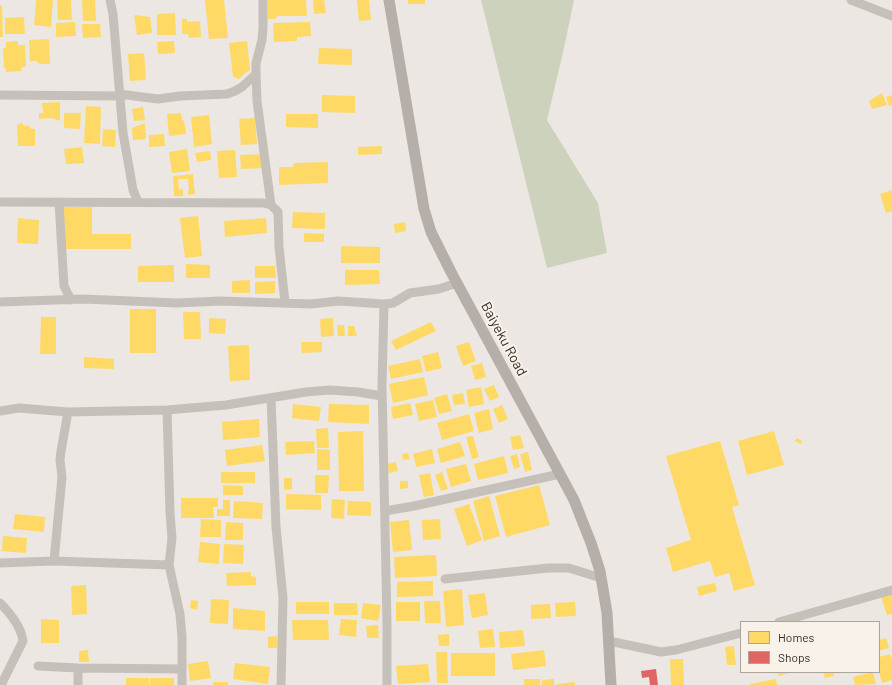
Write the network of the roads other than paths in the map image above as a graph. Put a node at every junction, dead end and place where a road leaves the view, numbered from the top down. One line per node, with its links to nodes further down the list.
1 (110, 0): 8 (street)
2 (263, 0): 6 (street)
3 (389, 0): 13 (main road, Baiyeku Road)
4 (851, 0): 5 (street)
5 (892, 16)
6 (256, 74): 8 (street); 12 (street)
7 (0, 95): 8 (street)
8 (119, 95): 11 (street)
9 (0, 202): 10 (street)
10 (59, 202): 11 (street); 14 (street)
11 (134, 202): 12 (street)
12 (271, 205): 16 (street)
13 (457, 283): 17 (street); 23 (main road, Baiyeku Road)
14 (70, 300): 15 (street); 16 (street)
15 (0, 302)
16 (285, 302): 17 (street)
17 (384, 304): 18 (street)
18 (382, 396): 19 (street); 24 (street)
19 (271, 398): 20 (street); 41 (street)
20 (168, 410): 22 (street); 27 (street)
21 (0, 411): 22 (street)
22 (68, 412): 25 (street)
23 (560, 474): 24 (street); 28 (main road, Baiyeku Road)
24 (385, 511): 42 (street)
25 (54, 561): 26 (street); 27 (street)
26 (0, 563)
27 (169, 565): 37 (street)
28 (601, 578): 29 (street); 34 (main road, Baiyeku Road)
29 (445, 579)
30 (892, 590): 32 (street)
31 (0, 603): 38 (street)
32 (783, 621)
33 (740, 632): 34 (street)
34 (609, 641): 43 (main road, Baiyeku Road)
35 (38, 666): 36 (street)
36 (78, 668): 37 (street); 39 (street)
37 (182, 670): 40 (street)
38 (2, 685)
39 (78, 685)
40 (182, 685)
41 (281, 685)
42 (387, 685)
43 (610, 685)

